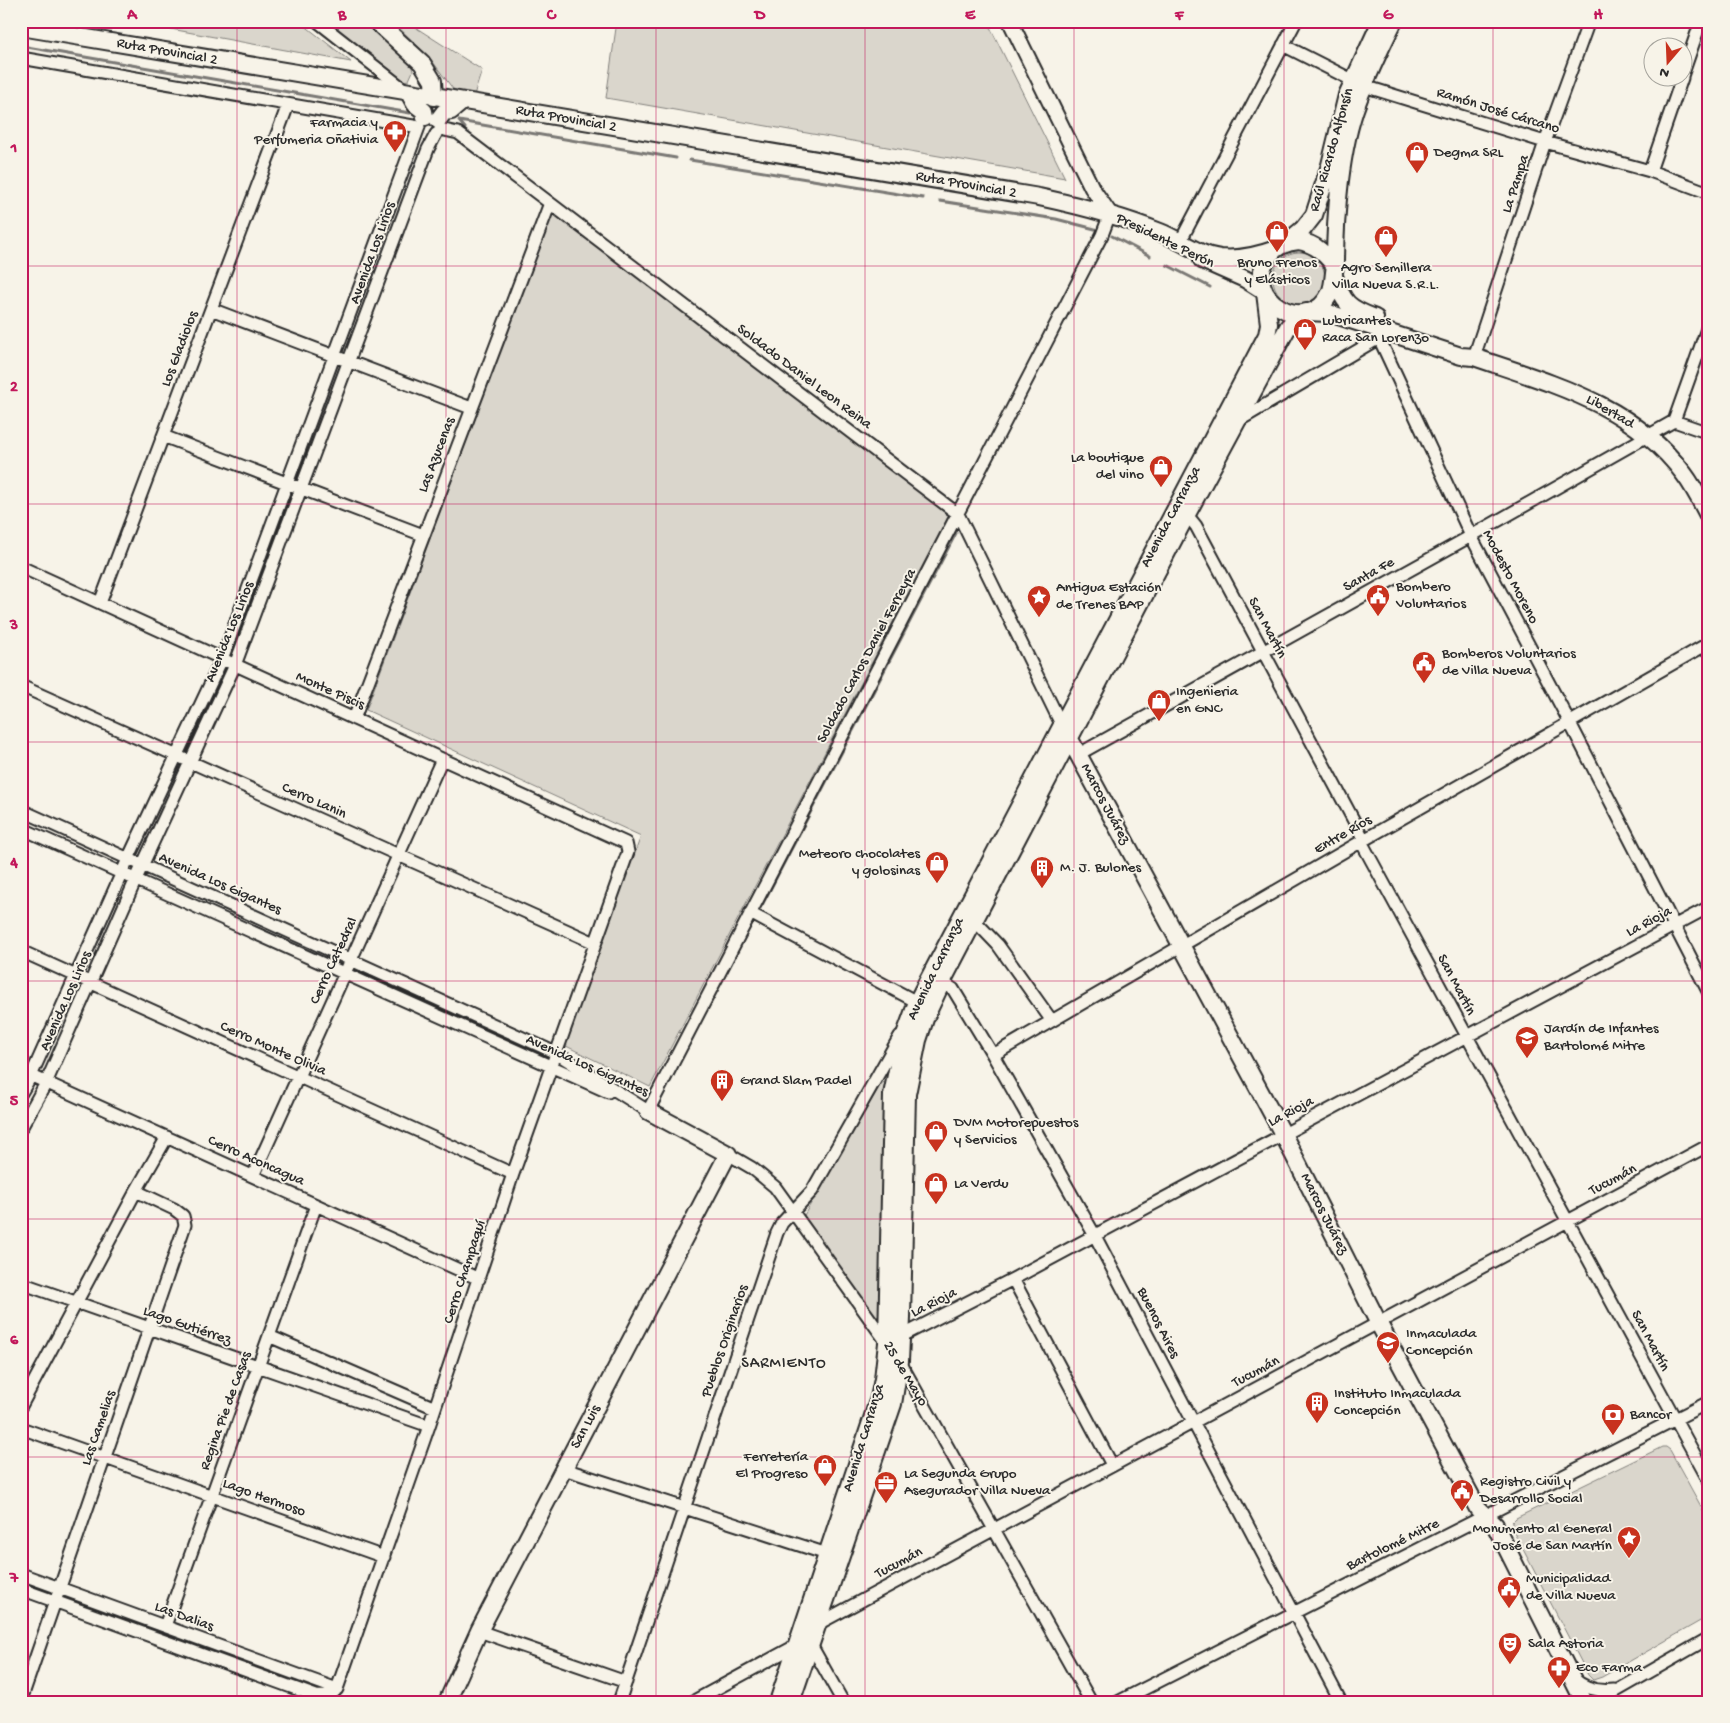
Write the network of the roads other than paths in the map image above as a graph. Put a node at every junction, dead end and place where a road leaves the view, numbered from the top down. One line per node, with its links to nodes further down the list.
1 (317, 21): 15 (street)
2 (376, 21): 16 (main road)
3 (1010, 21): 24 (street)
4 (1296, 21): 10 (street)
5 (1381, 21): 13 (main road, Raúl Ricardo Alfonsín)
6 (1394, 21): 13 (main road, Raúl Ricardo Alfonsín)
7 (1589, 21): 20 (street, La Pampa)
8 (1701, 21): 11 (street)
9 (21, 27): 15 (main road, Ruta Provincial 2)
10 (1283, 45): 13 (street, Ramón José Cárcano); 25 (street)
11 (1692, 47)
12 (21, 58): 18 (street, Soldado Daniel Leon Reina)
13 (1358, 83): 20 (street, Ramón José Cárcano); 26 (main road, Raúl Ricardo Alfonsín); 27 (main road, Raúl Ricardo Alfonsín)
14 (1678, 88): 21 (street)
15 (409, 93): 16 (main road, Ruta Provincial 2); 19 (main road)
16 (434, 97): 17 (main road, Ruta Provincial 2)
17 (463, 101): 19 (main road); 24 (main road, Ruta Provincial 2)
18 (288, 105): 19 (street, Soldado Daniel Leon Reina); 29 (street, Los Gladiolos)
19 (432, 125): 23 (street, Soldado Daniel Leon Reina); 33 (street, Avenida Los Lirios); 35 (street, Avenida Los Lirios)
20 (1545, 142): 21 (street, Ramón José Cárcano); 34 (street, La Pampa)
21 (1650, 171): 22 (street, Ramón José Cárcano)
22 (1709, 192)
23 (550, 203): 36 (street, Las Azucenas); 45 (street, Soldado Daniel Leon Reina)
24 (1110, 214): 25 (main road, Presidente Perón); 28 (main road, Presidente Perón); 45 (street, Soldado Carlos Daniel Ferreyra)
25 (1180, 242): 26 (main road, Presidente Perón)
26 (1280, 246): 27 (main road); 28 (main road)
27 (1334, 270): 30 (main road); 34 (main road, Libertad)
28 (1265, 292): 30 (main road); 44 (main road, Avenida Carranza)
29 (211, 309): 33 (street); 41 (street, Los Gladiolos)
30 (1304, 313): 32 (main road, Libertad); 37 (main road, Avenida Carranza)
31 (1709, 323): 38 (street)
32 (1380, 334): 34 (main road, Libertad); 37 (street); 48 (street, Modesto Moreno)
33 (334, 356): 35 (street); 42 (street, Avenida Los Lirios)
34 (1474, 357): 40 (main road, Libertad)
35 (349, 361): 36 (street); 43 (street, Avenida Los Lirios)
36 (471, 408): 47 (street, Las Azucenas)
37 (1238, 421): 44 (main road, Avenida Carranza)
38 (1674, 421): 39 (street); 40 (street, Santa Fe)
39 (1709, 433)
40 (1646, 435): 46 (main road, Libertad); 48 (street, Santa Fe)
41 (162, 436): 42 (street); 50 (street, Los Gladiolos)
42 (287, 483): 43 (street); 53 (street, Avenida Los Lirios)
43 (302, 489): 47 (street); 54 (street, Avenida Los Lirios)
44 (1183, 509): 52 (street, San Martín); 58 (main road, Avenida Carranza)
45 (958, 514): 58 (street, Soldado Daniel Leon Reina); 73 (street, Soldado Carlos Daniel Ferreyra)
46 (1709, 517)
47 (423, 535): 56 (street, Las Azucenas)
48 (1471, 536): 52 (street, Santa Fe); 57 (street, Modesto Moreno)
49 (21, 567): 50 (street, Monte Piscis)
50 (100, 603): 53 (street, Monte Piscis)
51 (1709, 643): 57 (street, Entre Ríos)
52 (1262, 651): 59 (street, Santa Fe); 65 (street, San Martín)
53 (222, 659): 54 (street, Monte Piscis); 60 (street, Avenida Los Lirios)
54 (235, 665): 56 (street, Monte Piscis); 62 (street, Avenida Los Lirios)
55 (21, 686): 60 (street, Cerro Lanin)
56 (354, 719): 61 (street, Monte Piscis)
57 (1570, 723): 65 (street, Entre Ríos); 75 (street, Modesto Moreno)
58 (1066, 732): 59 (main road, Marcos Juárez); 74 (main road, Avenida Carranza); 83 (main road, Avenida Carranza)
59 (1079, 754): 77 (main road, Marcos Juárez)
60 (177, 755): 62 (street, Cerro Lanin); 68 (street, Avenida Los Lirios)
61 (442, 759): 66 (street, Monte Piscis); 67 (street, Cerro Catedral)
62 (191, 762): 67 (street, Cerro Lanin); 69 (street, Avenida Los Lirios)
63 (21, 810): 68 (street, Avenida Los Gigantes)
64 (21, 828): 70 (street, Avenida Los Gigantes)
65 (1362, 841): 77 (street, Entre Ríos); 87 (street, San Martín)
66 (626, 843): 76 (street, Cerro Champaquí)
67 (399, 855): 76 (street, Cerro Lanin); 79 (street, Cerro Catedral)
68 (128, 859): 69 (street, Avenida Los Gigantes); 70 (street, Avenida Los Lirios)
69 (143, 865): 71 (street, Avenida Los Lirios); 79 (street, Avenida Los Gigantes)
70 (122, 873): 71 (street, Avenida Los Gigantes); 81 (street, Avenida Los Lirios)
71 (136, 880): 80 (street, Avenida Los Gigantes); 82 (street, Avenida Los Lirios)
72 (1709, 907): 75 (street, La Rioja)
73 (750, 913): 85 (street); 95 (street, Soldado Carlos Daniel Ferreyra)
74 (974, 920): 83 (main road, Avenida Carranza); 86 (street)
75 (1674, 926): 84 (street, Modesto Moreno); 87 (street, La Rioja)
76 (595, 944): 88 (street, Cerro Champaquí)
77 (1181, 945): 86 (street, Entre Ríos); 97 (main road, Marcos Juárez)
78 (21, 951): 81 (street, Cerro Monte Olivia)
79 (351, 959): 80 (street, Cerro Catedral); 88 (street, Avenida Los Gigantes)
80 (344, 974): 90 (street, Avenida Los Gigantes); 92 (street, Cerro Catedral)
81 (76, 976): 82 (street, Cerro Monte Olivia); 91 (street, Avenida Los Lirios)
82 (90, 982): 92 (street, Cerro Monte Olivia); 93 (street, Avenida Los Lirios)
83 (934, 982): 85 (main road, Avenida Carranza); 89 (street, Buenos Aires); 115 (main road, Avenida Carranza)
84 (1709, 993)
85 (915, 1009): 105 (street, Pueblos Originarios); 115 (main road, Avenida Carranza)
86 (1052, 1021): 89 (street, Entre Ríos)
87 (1466, 1035): 97 (street, La Rioja); 106 (street, San Martín)
88 (556, 1054): 90 (street, Cerro Champaquí); 95 (street, Avenida Los Gigantes)
89 (993, 1055): 107 (street, Buenos Aires)
90 (551, 1067): 95 (street, Avenida Los Gigantes); 101 (street, Cerro Champaquí)
91 (26, 1074): 93 (street, Cerro Aconcagua); 94 (street, Avenida Los Lirios)
92 (298, 1076): 101 (street, Cerro Monte Olivia); 102 (street, Cerro Catedral)
93 (46, 1083): 96 (street, Avenida Los Lirios); 98 (street, Cerro Aconcagua)
94 (21, 1093)
95 (648, 1111): 100 (main road, 25 de Mayo)
96 (21, 1128)
97 (1283, 1134): 107 (street, La Rioja); 112 (main road, Marcos Juárez)
98 (167, 1137): 102 (street, Cerro Aconcagua); 103 (street)
99 (1709, 1146): 106 (street, Tucumán)
100 (728, 1154): 105 (street, 25 de Mayo); 127 (main road, San Luis)
101 (513, 1174): 108 (street, Cerro Champaquí)
102 (253, 1176): 104 (street, Cerro Aconcagua)
103 (136, 1190): 111 (street); 113 (street, Las Camelias)
104 (316, 1205): 108 (street, Cerro Aconcagua); 114 (street, Regina Pie de Casas)
105 (792, 1212): 115 (street, 25 de Mayo); 130 (street, Pueblos Originarios)
106 (1569, 1221): 112 (street, Tucumán); 121 (street, San Martín)
107 (1094, 1234): 109 (street, La Rioja); 122 (street, Buenos Aires)
108 (479, 1279): 120 (street, Cerro Champaquí)
109 (1013, 1279): 115 (street, La Rioja); 126 (street)
110 (21, 1283): 111 (street, Lago Gutiérrez)
111 (77, 1303): 113 (street, Lago Gutiérrez); 119 (street)
112 (1379, 1324): 122 (street, Tucumán); 131 (main road, Marcos Juárez)
113 (149, 1329): 117 (street, Lago Gutiérrez); 125 (street, Las Camelias)
114 (269, 1336): 117 (street, Regina Pie de Casas); 120 (street)
115 (894, 1340): 116 (main road, Avenida Carranza); 133 (main road, Avenida Carranza)
116 (900, 1362): 132 (street, 25 de Mayo); 140 (main road, Avenida Carranza)
117 (258, 1367): 123 (street, Lago Gutiérrez); 129 (street, Regina Pie de Casas)
118 (1709, 1402): 121 (street, Bartolomé Mitre)
119 (21, 1406)
120 (435, 1408): 123 (street, Cerro Champaquí)
121 (1675, 1420): 128 (street, San Martín); 131 (street, Bartolomé Mitre)
122 (1192, 1423): 126 (street, Tucumán); 139 (street, Buenos Aires)
123 (429, 1426): 134 (street, Cerro Champaquí)
124 (21, 1428): 125 (street, Lago Hermoso)
125 (105, 1458): 129 (street, Lago Hermoso); 137 (street, Las Camelias)
126 (1112, 1465): 132 (street, Tucumán)
127 (564, 1468): 130 (street); 142 (main road, San Luis)
128 (1709, 1482)
129 (212, 1496): 134 (street, Lago Hermoso); 141 (street, Regina Pie de Casas)
130 (685, 1508): 133 (street); 146 (street, Pueblos Originarios)
131 (1486, 1516): 139 (street, Bartolomé Mitre); 145 (main road, Marcos Juárez)
132 (995, 1529): 140 (street, Tucumán); 156 (street, 25 de Mayo)
133 (827, 1554): 144 (main road, Avenida Carranza)
134 (384, 1557): 147 (street, Cerro Champaquí)
135 (21, 1574): 137 (street, Las Dalias)
136 (21, 1588): 138 (street, Las Dalias)
137 (60, 1588): 138 (street, Las Camelias); 141 (street, Las Dalias)
138 (56, 1601): 147 (street, Las Dalias); 149 (street, Las Camelias)
139 (1293, 1612): 157 (street, Bartolomé Mitre); 158 (street, Buenos Aires)
140 (818, 1624): 144 (main road, Avenida Carranza)
141 (165, 1626): 147 (street, Las Dalias)
142 (479, 1631): 146 (street); 150 (main road, San Luis)
143 (1709, 1638): 148 (street)
144 (804, 1645): 152 (street); 153 (main road, Avenida Carranza); 154 (main road, Avenida Carranza); 155 (street)
145 (1570, 1675): 148 (street); 159 (main road, Marcos Juárez)
146 (626, 1682): 151 (street, Pueblos Originarios)
147 (337, 1689)
148 (1619, 1689): 160 (street)
149 (21, 1700)
150 (447, 1702)
151 (619, 1702)
152 (692, 1702)
153 (778, 1702)
154 (791, 1702)
155 (843, 1702)
156 (1091, 1702)
157 (1118, 1702)
158 (1341, 1702)
159 (1584, 1702)
160 (1597, 1702)

